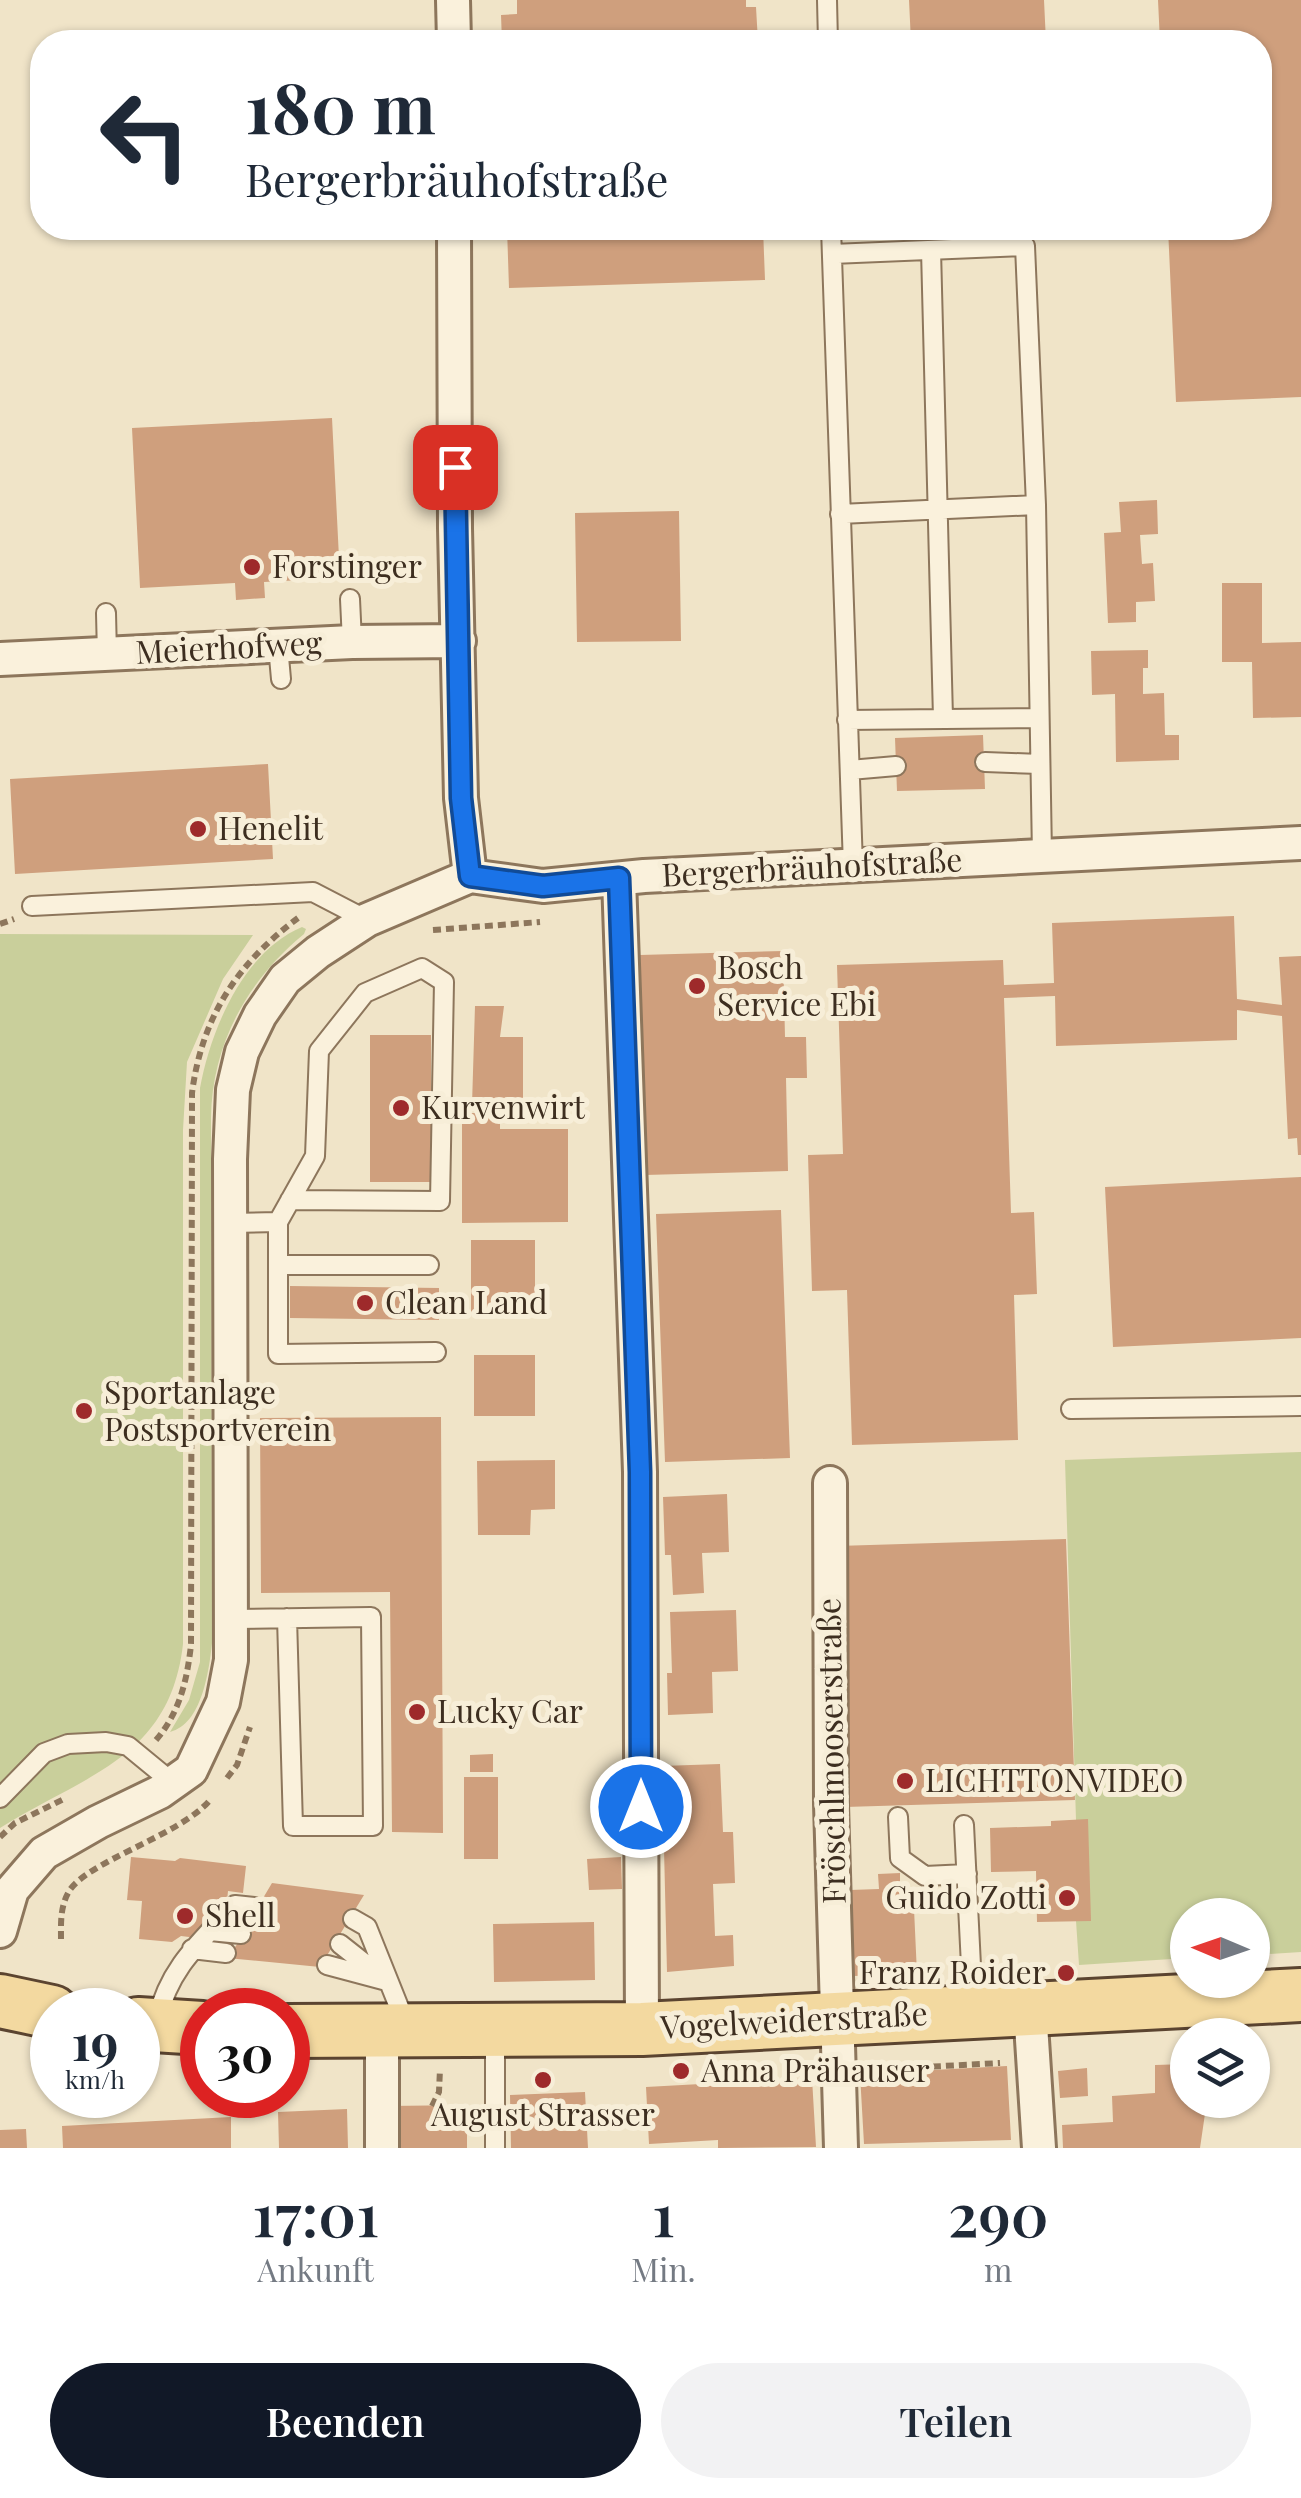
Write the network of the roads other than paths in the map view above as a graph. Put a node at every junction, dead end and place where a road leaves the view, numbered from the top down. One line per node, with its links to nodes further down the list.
1 (454, 0): 3 (street)
2 (828, 0): 4 (lane)
3 (454, 30)
4 (828, 30)
5 (454, 240): 14 (street)
6 (831, 240): 8 (lane)
7 (930, 250): 8 (lane); 9 (lane); 10 (lane)
8 (832, 254): 11 (lane)
9 (1036, 506): 10 (lane); 21 (lane)
10 (939, 510): 11 (lane); 20 (lane)
11 (840, 514): 22 (lane)
12 (350, 598): 15 (lane)
13 (106, 613): 17 (lane)
14 (459, 641): 15 (street, Meierhofweg); 30 (street)
15 (352, 642): 16 (street, Meierhofweg)
16 (278, 646): 17 (street, Meierhofweg); 19 (lane)
17 (107, 654): 18 (street, Meierhofweg)
18 (0, 659)
19 (281, 679)
20 (943, 718): 21 (lane); 22 (lane)
21 (1039, 718): 24 (lane)
22 (848, 720): 26 (lane)
23 (984, 762): 24 (lane)
24 (1040, 764): 28 (lane)
25 (896, 766): 26 (lane)
26 (850, 770): 29 (lane)
27 (1301, 843): 28 (street, Bergerbräuhofstraße)
28 (1042, 856): 29 (street, Bergerbräuhofstraße)
29 (853, 866): 31 (street, Bergerbräuhofstraße)
30 (470, 876): 31 (street, Bergerbräuhofstraße); 33 (street)
31 (619, 878): 66 (street)
32 (32, 906): 33 (lane)
33 (368, 920): 35 (street)
34 (290, 1200): 34 (lane); 36 (lane)
35 (230, 1222): 36 (lane); 43 (street)
36 (278, 1222): 37 (lane)
37 (279, 1265): 38 (lane); 39 (lane)
38 (429, 1266)
39 (436, 1352)
40 (1301, 1406): 41 (lane)
41 (1071, 1409)
42 (830, 1483): 70 (street, Fröschlmooserstraße)
43 (230, 1618): 44 (lane); 45 (street)
44 (288, 1618): 44 (lane)
45 (173, 1783): 46 (lane); 53 (street)
46 (0, 1798)
47 (898, 1817): 49 (lane)
48 (964, 1824): 49 (lane)
49 (966, 1874): 64 (lane)
50 (254, 1907): 52 (lane)
51 (353, 1919): 59 (lane)
52 (210, 1930): 54 (lane); 56 (lane)
53 (0, 1931)
54 (241, 1934)
55 (340, 1944): 59 (lane)
56 (192, 1950): 57 (lane); 65 (lane)
57 (226, 1954)
58 (327, 1965): 59 (lane)
59 (387, 1981): 68 (lane)
60 (1301, 1995): 63 (main road, Vogelweiderstraße)
61 (0, 2002): 62 (main road)
62 (30, 2008)
63 (1030, 2009): 64 (main road, Vogelweiderstraße); 74 (street)
64 (973, 2012): 70 (main road, Vogelweiderstraße)
65 (165, 2026)
66 (642, 2029): 69 (main road, Vogelweiderstraße); 70 (main road, Vogelweiderstraße)
67 (310, 2031): 68 (main road, Vogelweiderstraße)
68 (395, 2032): 69 (main road, Vogelweiderstraße); 71 (street)
69 (495, 2032): 72 (lane)
70 (852, 2037): 73 (street, Fröschlmooserstraße)
71 (382, 2148)
72 (494, 2148)
73 (841, 2148)
74 (1039, 2148)

